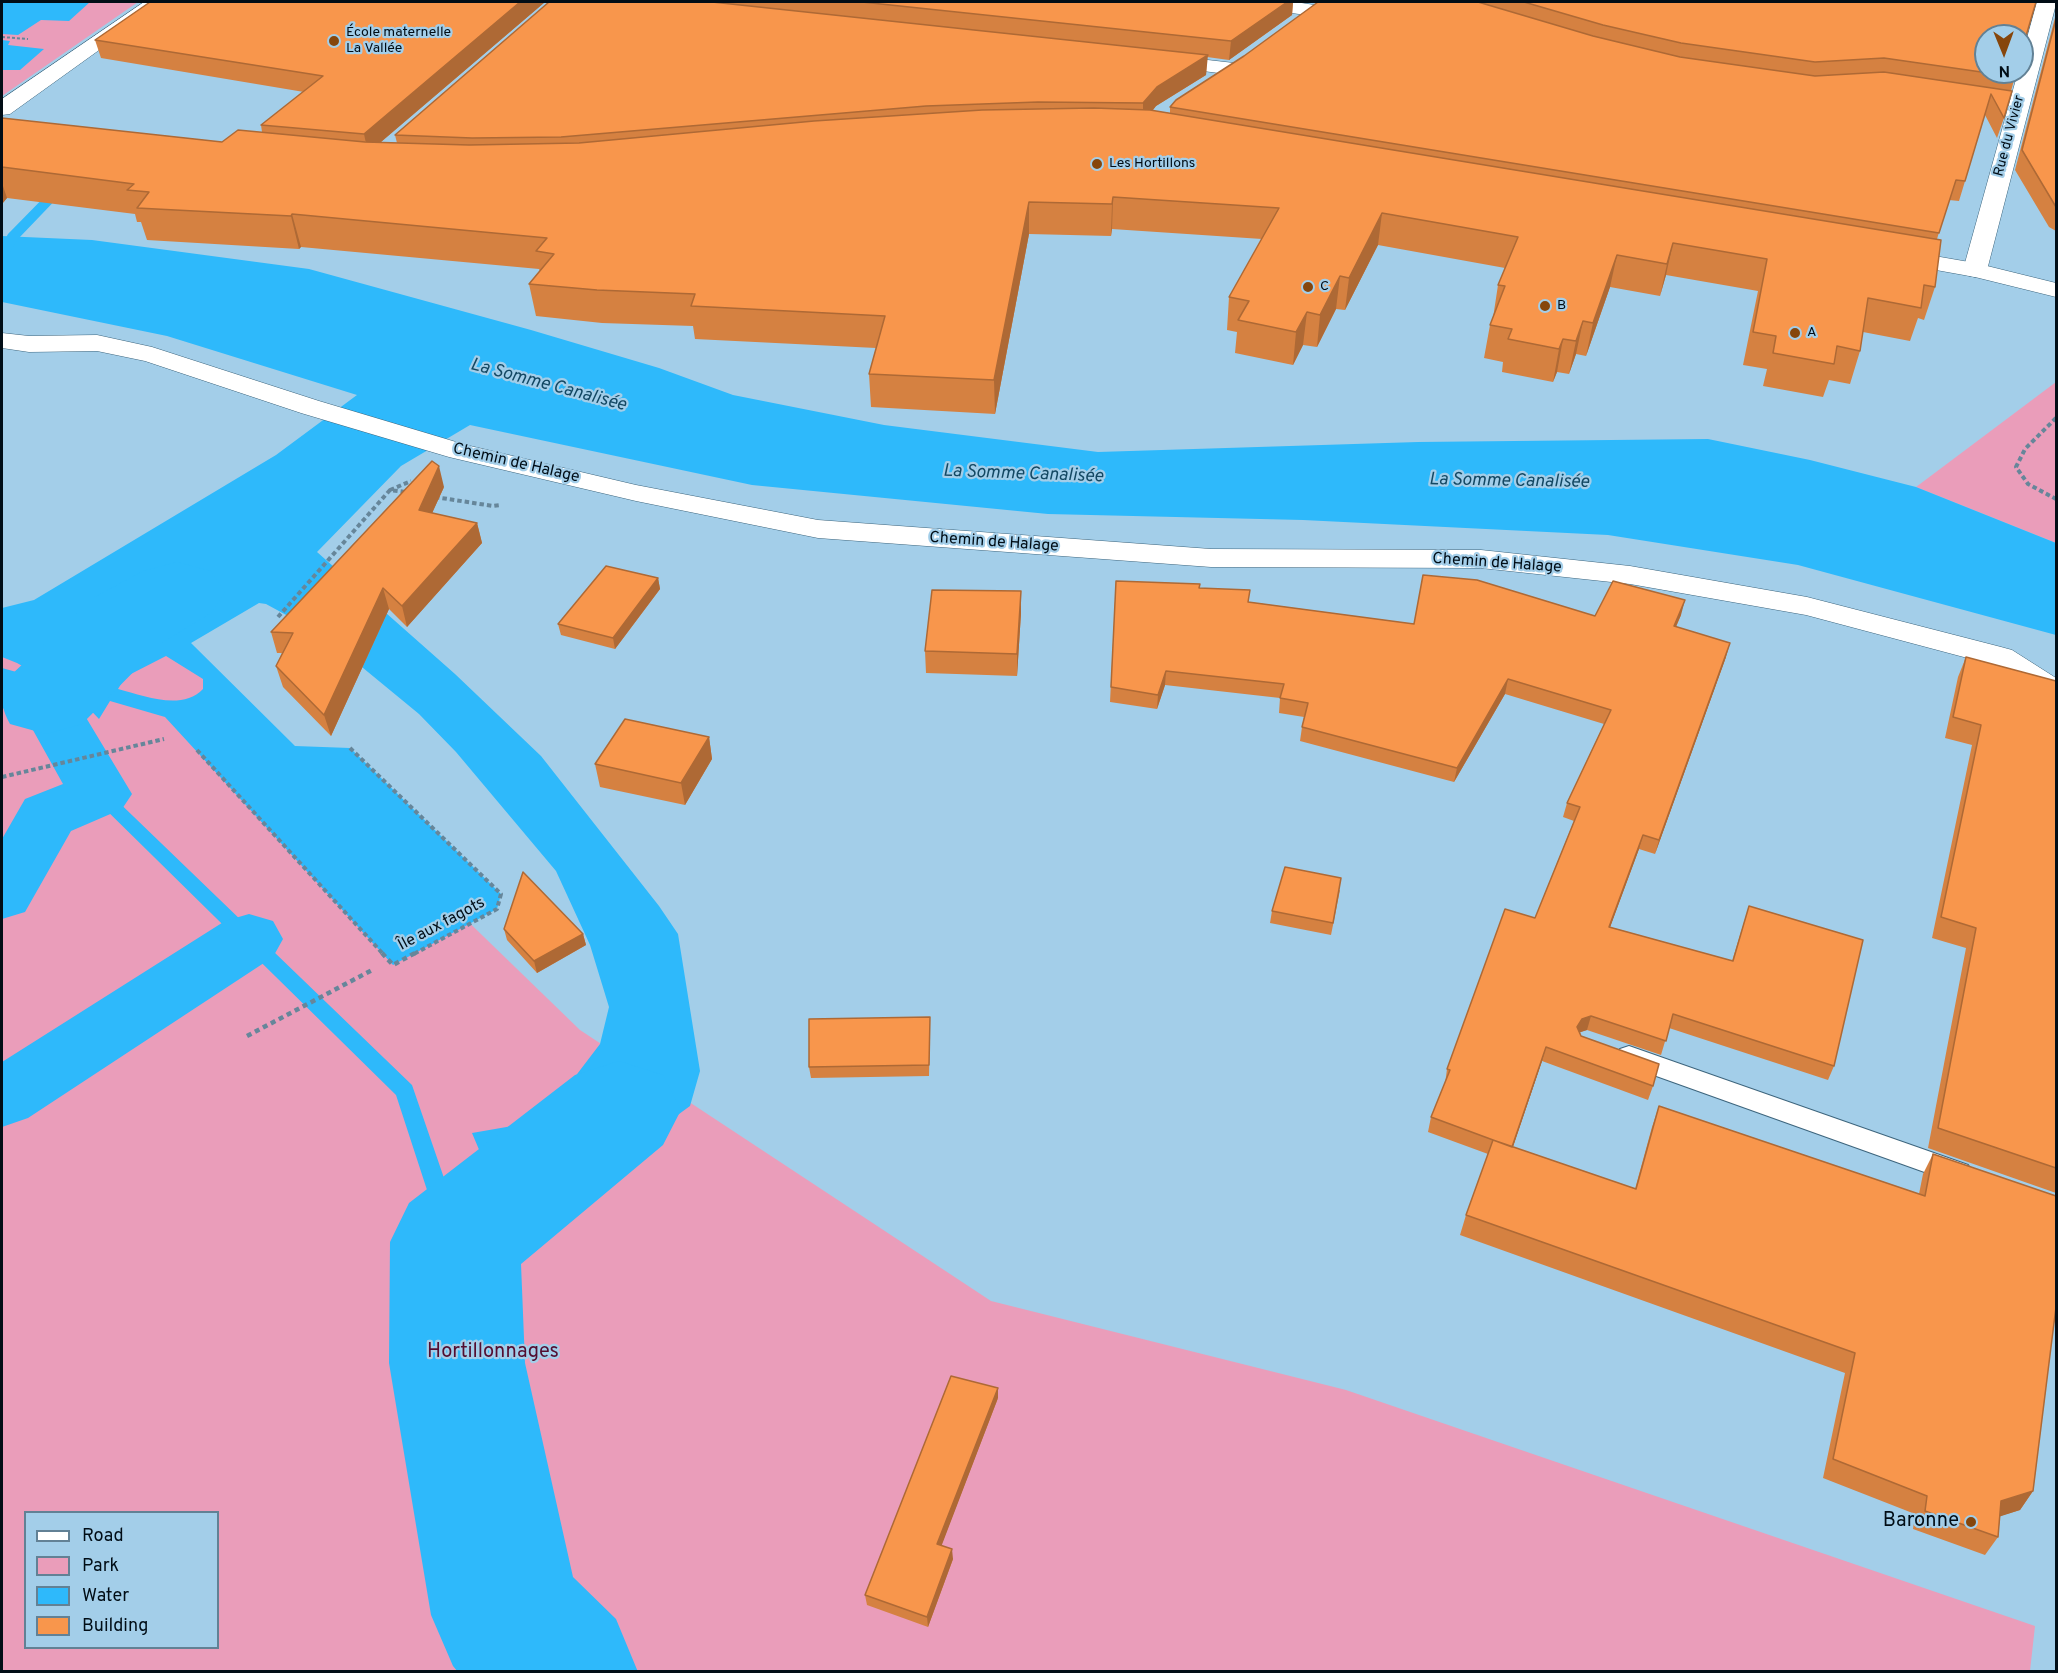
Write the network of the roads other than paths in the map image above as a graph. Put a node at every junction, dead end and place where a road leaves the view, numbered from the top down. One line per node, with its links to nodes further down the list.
1 (156, 2): 11 (street)
2 (1254, 2): 3 (street)
3 (1321, 6): 6 (street)
4 (2022, 6): 5 (street)
5 (2049, 7): 14 (street, Rue du Vivier)
6 (1287, 30)
7 (1251, 56): 9 (street)
8 (1149, 59): 9 (street)
9 (1234, 69): 10 (street)
10 (1204, 87)
11 (5, 120)
12 (1869, 252): 14 (street)
13 (2056, 267): 14 (street)
14 (1975, 270): 15 (street)
15 (2056, 290)
16 (2, 341): 17 (street, Chemin de Halage)
17 (2056, 691)
18 (1610, 1050): 19 (lane)
19 (1978, 1180)

